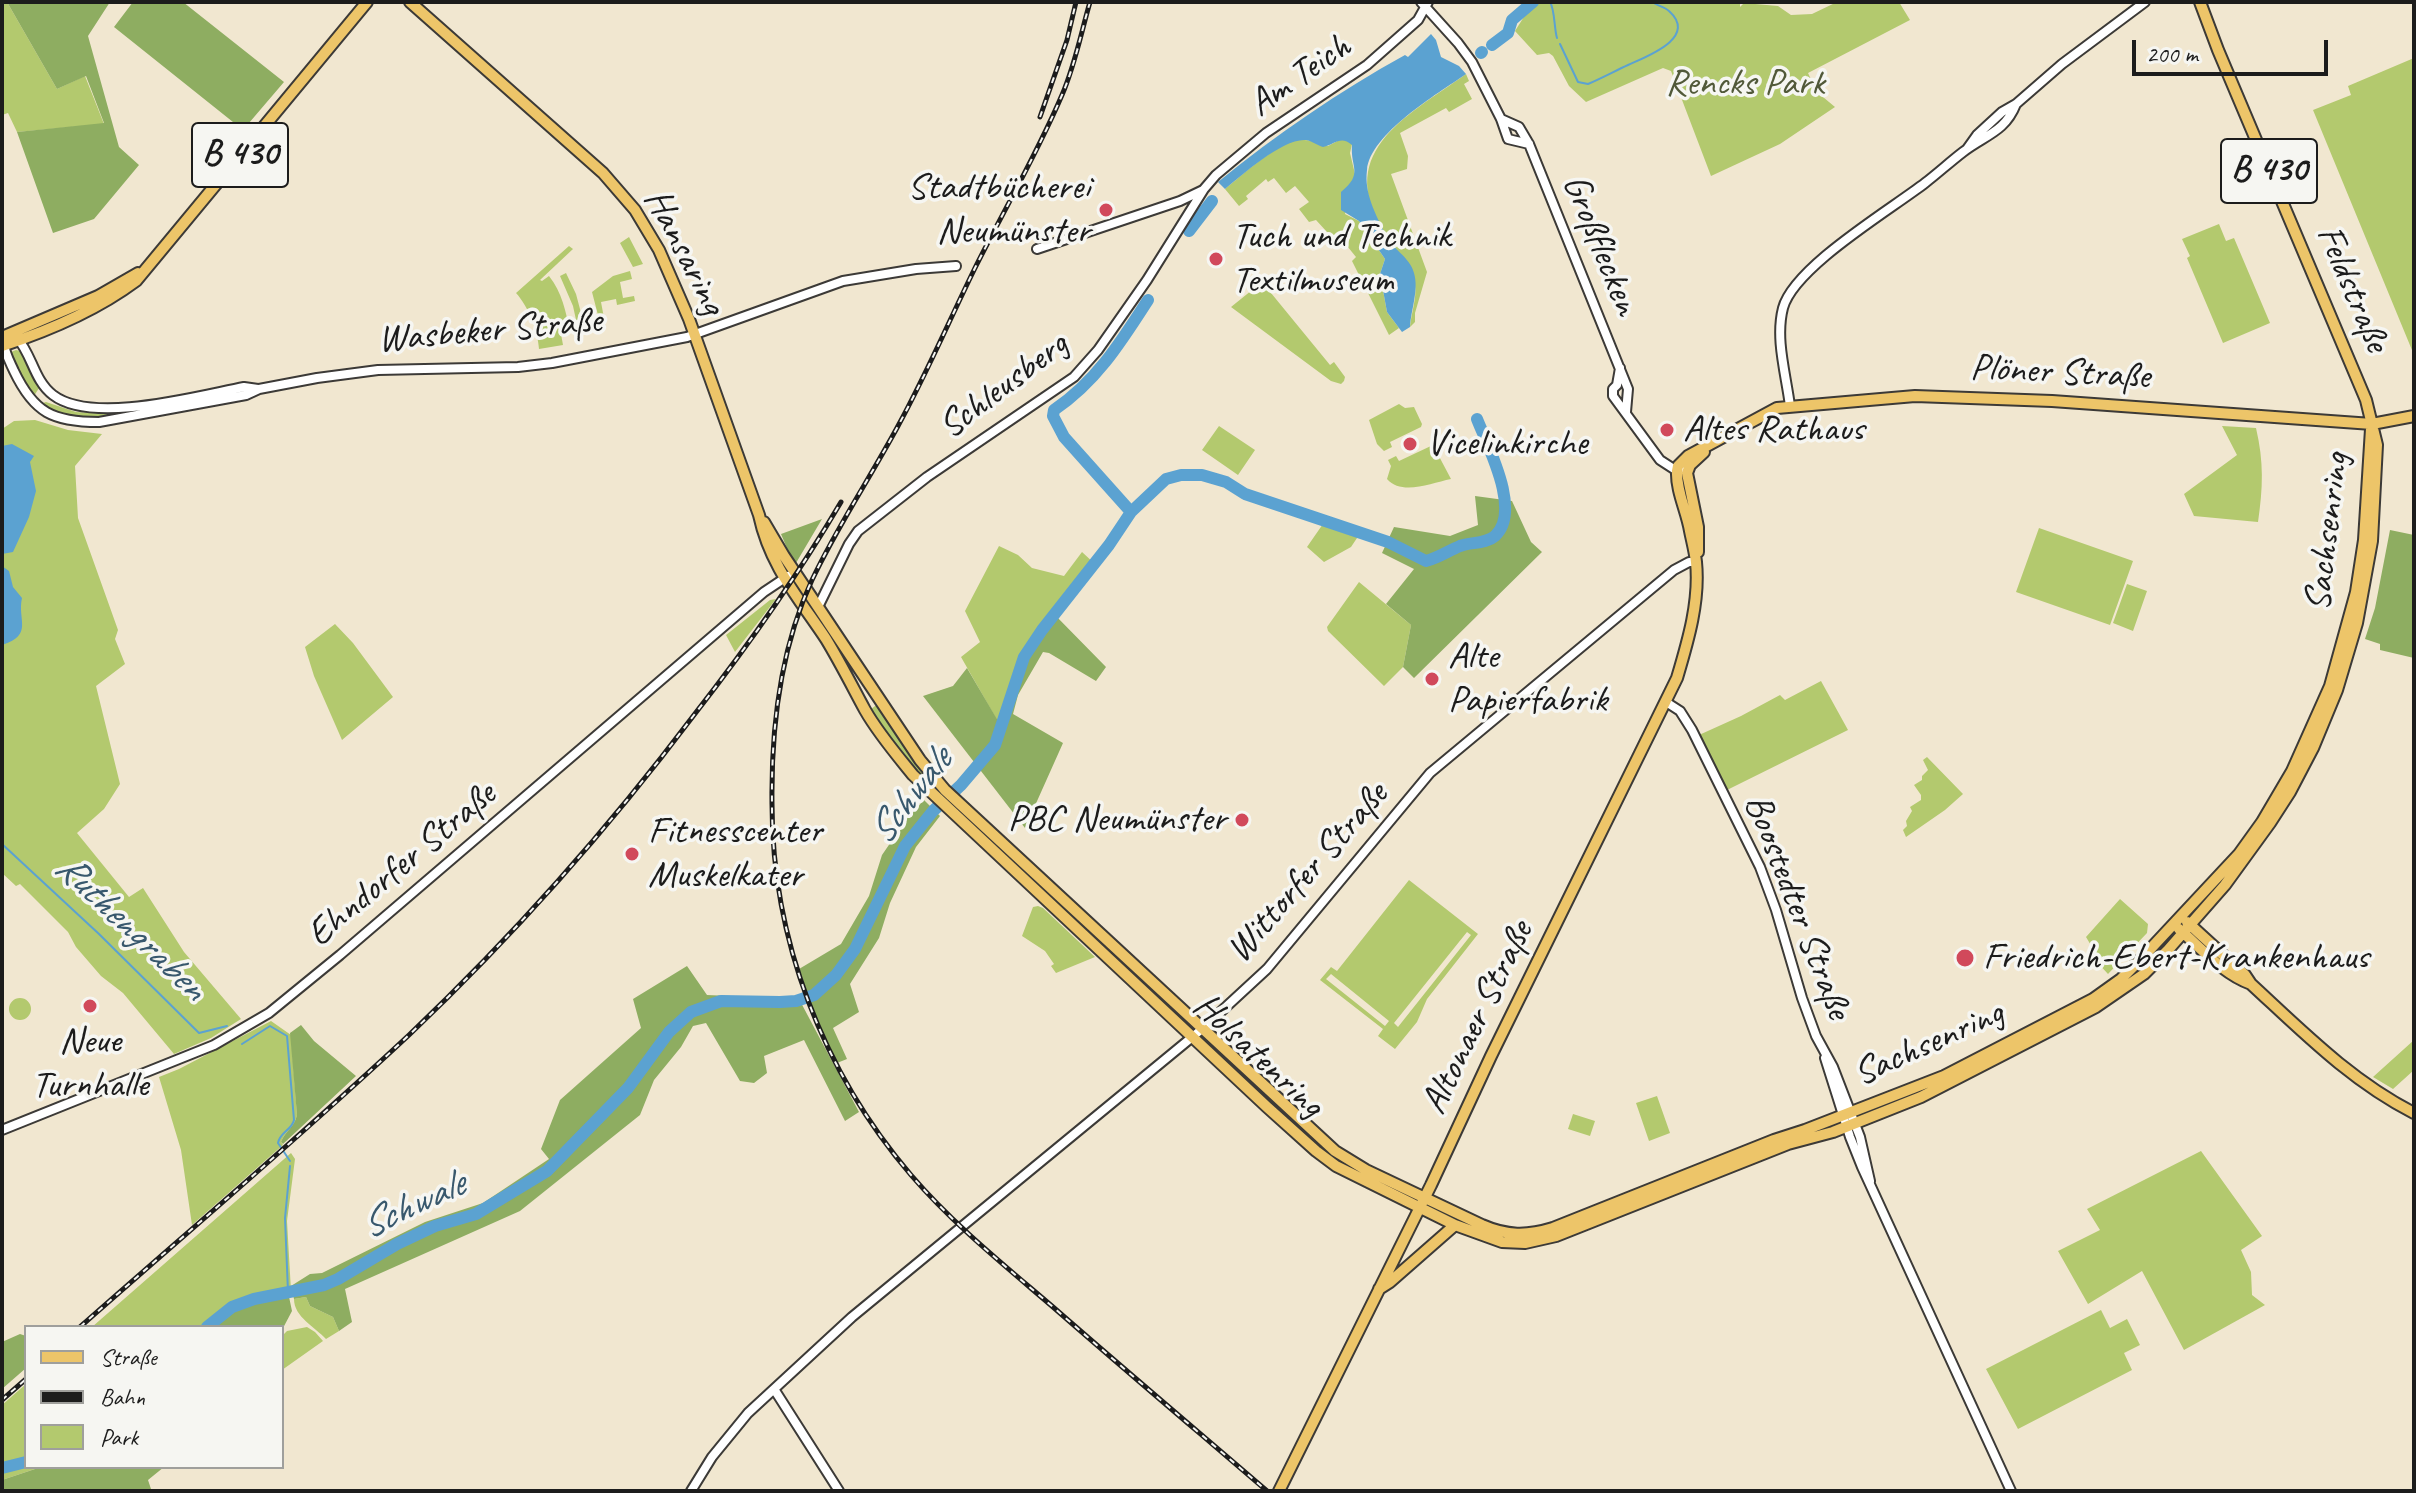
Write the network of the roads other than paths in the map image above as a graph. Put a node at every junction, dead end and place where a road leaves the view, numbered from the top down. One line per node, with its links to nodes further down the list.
1 (367, 2): 12 (main road, B 430)
2 (410, 2): 11 (main road, Hansaring)
3 (2145, 2): 16 (street)
4 (2200, 2): 18 (main road, Feldstraße / B 430)
5 (1425, 4): 6 (street, Großflecken); 8 (street, Am Teich)
6 (1510, 128): 7 (street, Großflecken); 7 (street, Großflecken)
7 (1520, 137): 13 (street, Großflecken)
8 (1204, 189): 9 (street); 27 (street, Schleusberg)
9 (1037, 249)
10 (956, 266): 11 (street, Wasbeker Straße)
11 (694, 335): 14 (street, Wasbeker Straße); 23 (main road, Hansaring)
12 (7, 340): 14 (street, Wasbeker Straße); 14 (street, Wasbeker Straße)
13 (1622, 385): 15 (street, Großflecken); 15 (street, Großflecken)
14 (259, 389)
15 (1622, 399): 19 (street, Großflecken)
16 (1790, 406): 18 (main road, Plöner Straße); 20 (main road, Plöner Straße)
17 (2414, 416): 18 (main road, Plöner Straße)
18 (2372, 424): 31 (main road, Sachsenring)
19 (1660, 460): 20 (street, Großflecken); 20 (street)
20 (1683, 467): 21 (main road, Altonaer Straße); 22 (main road, Altonaer Straße)
21 (1684, 503): 22 (main road); 24 (main road, Altonaer Straße)
22 (1695, 512): 24 (main road, Altonaer Straße)
23 (759, 515): 25 (main road, Hansaring); 26 (main road, Hansaring)
24 (1696, 562): 28 (main road, Altonaer Straße); 35 (street, Wittorfer Straße)
25 (794, 571): 26 (street, Ehndorfer Straße); 27 (main road, Holsatenring)
26 (784, 578): 29 (main road, Holsatenring); 39 (street, Ehndorfer Straße)
27 (818, 607): 29 (main road, Holsatenring)
28 (1666, 702): 38 (street, Boostedter Straße); 40 (main road, Altonaer Straße)
29 (941, 794): 30 (main road, Holsatenring)
30 (952, 804): 35 (main road, Holsatenring); 36 (main road, Holsatenring)
31 (2182, 925): 32 (main road, Sachsenring); 33 (main road); 34 (main road); 38 (main road, Sachsenring)
32 (2171, 947): 33 (main road); 38 (main road, Sachsenring)
33 (2208, 955): 34 (main road)
34 (2251, 984): 37 (main road)
35 (1202, 1029): 36 (street, Wittorfer Straße); 40 (main road, Holsatenring)
36 (1192, 1037): 40 (main road, Holsatenring); 43 (street, Wittorfer Straße)
37 (2414, 1113)
38 (1849, 1119): 40 (main road, Holsatenring); 41 (main road, Holsatenring); 47 (street, Boostedter Straße)
39 (2, 1130)
40 (1421, 1202): 41 (main road, Holsatenring); 42 (main road, Altonaer Straße)
41 (1455, 1225): 42 (main road)
42 (1378, 1290): 46 (main road, Altonaer Straße)
43 (774, 1389): 44 (street, Wittorfer Straße); 45 (street)
44 (691, 1491)
45 (839, 1491)
46 (1279, 1491)
47 (2011, 1491)

